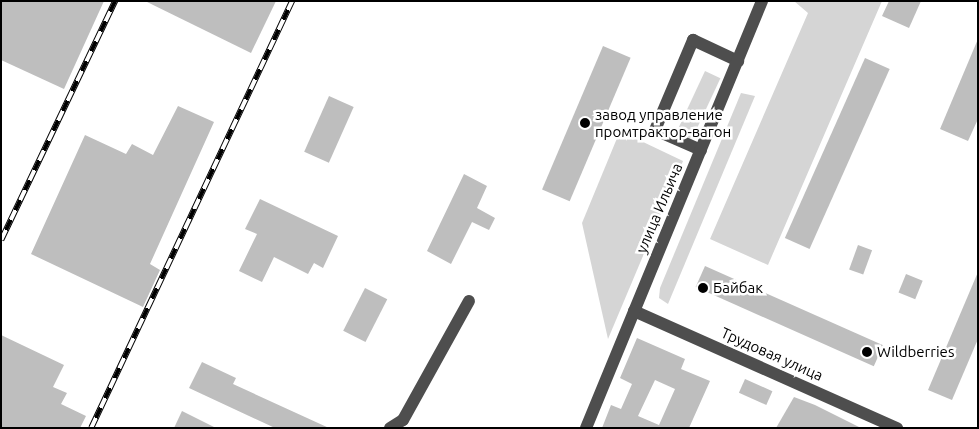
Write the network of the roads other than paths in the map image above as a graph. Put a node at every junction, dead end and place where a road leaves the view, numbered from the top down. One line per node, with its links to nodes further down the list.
1 (762, 1): 2 (street, улица Ильича)
2 (738, 61): 3 (street, улица Ильича); 3 (street)
3 (701, 150): 5 (street, улица Ильича)
4 (469, 301): 6 (street)
5 (634, 311): 7 (street, улица Ильича); 8 (street, Трудовая улица)
6 (390, 428)
7 (586, 428)
8 (897, 428)

